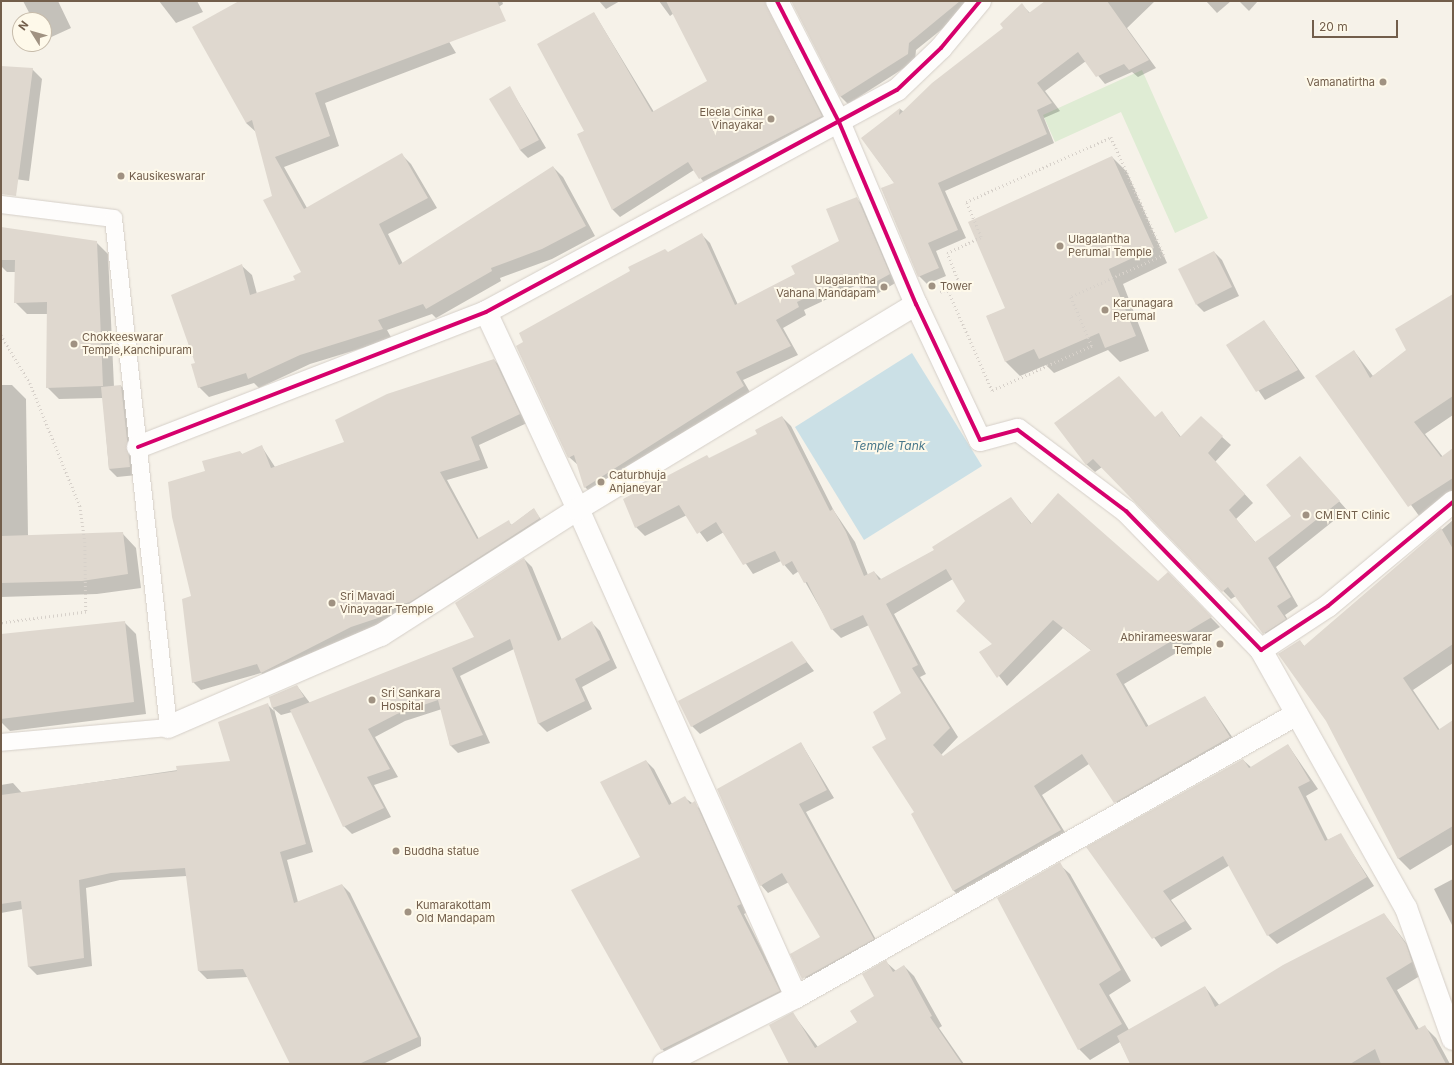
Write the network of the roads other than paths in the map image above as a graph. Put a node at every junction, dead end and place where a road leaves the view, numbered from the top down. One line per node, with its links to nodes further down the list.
1 (777, 1): 3 (street)
2 (980, 1): 3 (street)
3 (839, 122): 5 (street); 6 (street)
4 (1, 204): 7 (lane)
5 (916, 304): 9 (street); 10 (street)
6 (486, 312): 7 (street); 9 (street)
7 (138, 447): 12 (lane)
8 (1453, 502): 10 (street)
9 (578, 509): 12 (street); 14 (street)
10 (1261, 650): 11 (street)
11 (1297, 714): 14 (street); 15 (street)
12 (168, 727): 13 (lane)
13 (1, 742)
14 (796, 997): 16 (street)
15 (1453, 1040)
16 (664, 1064)

